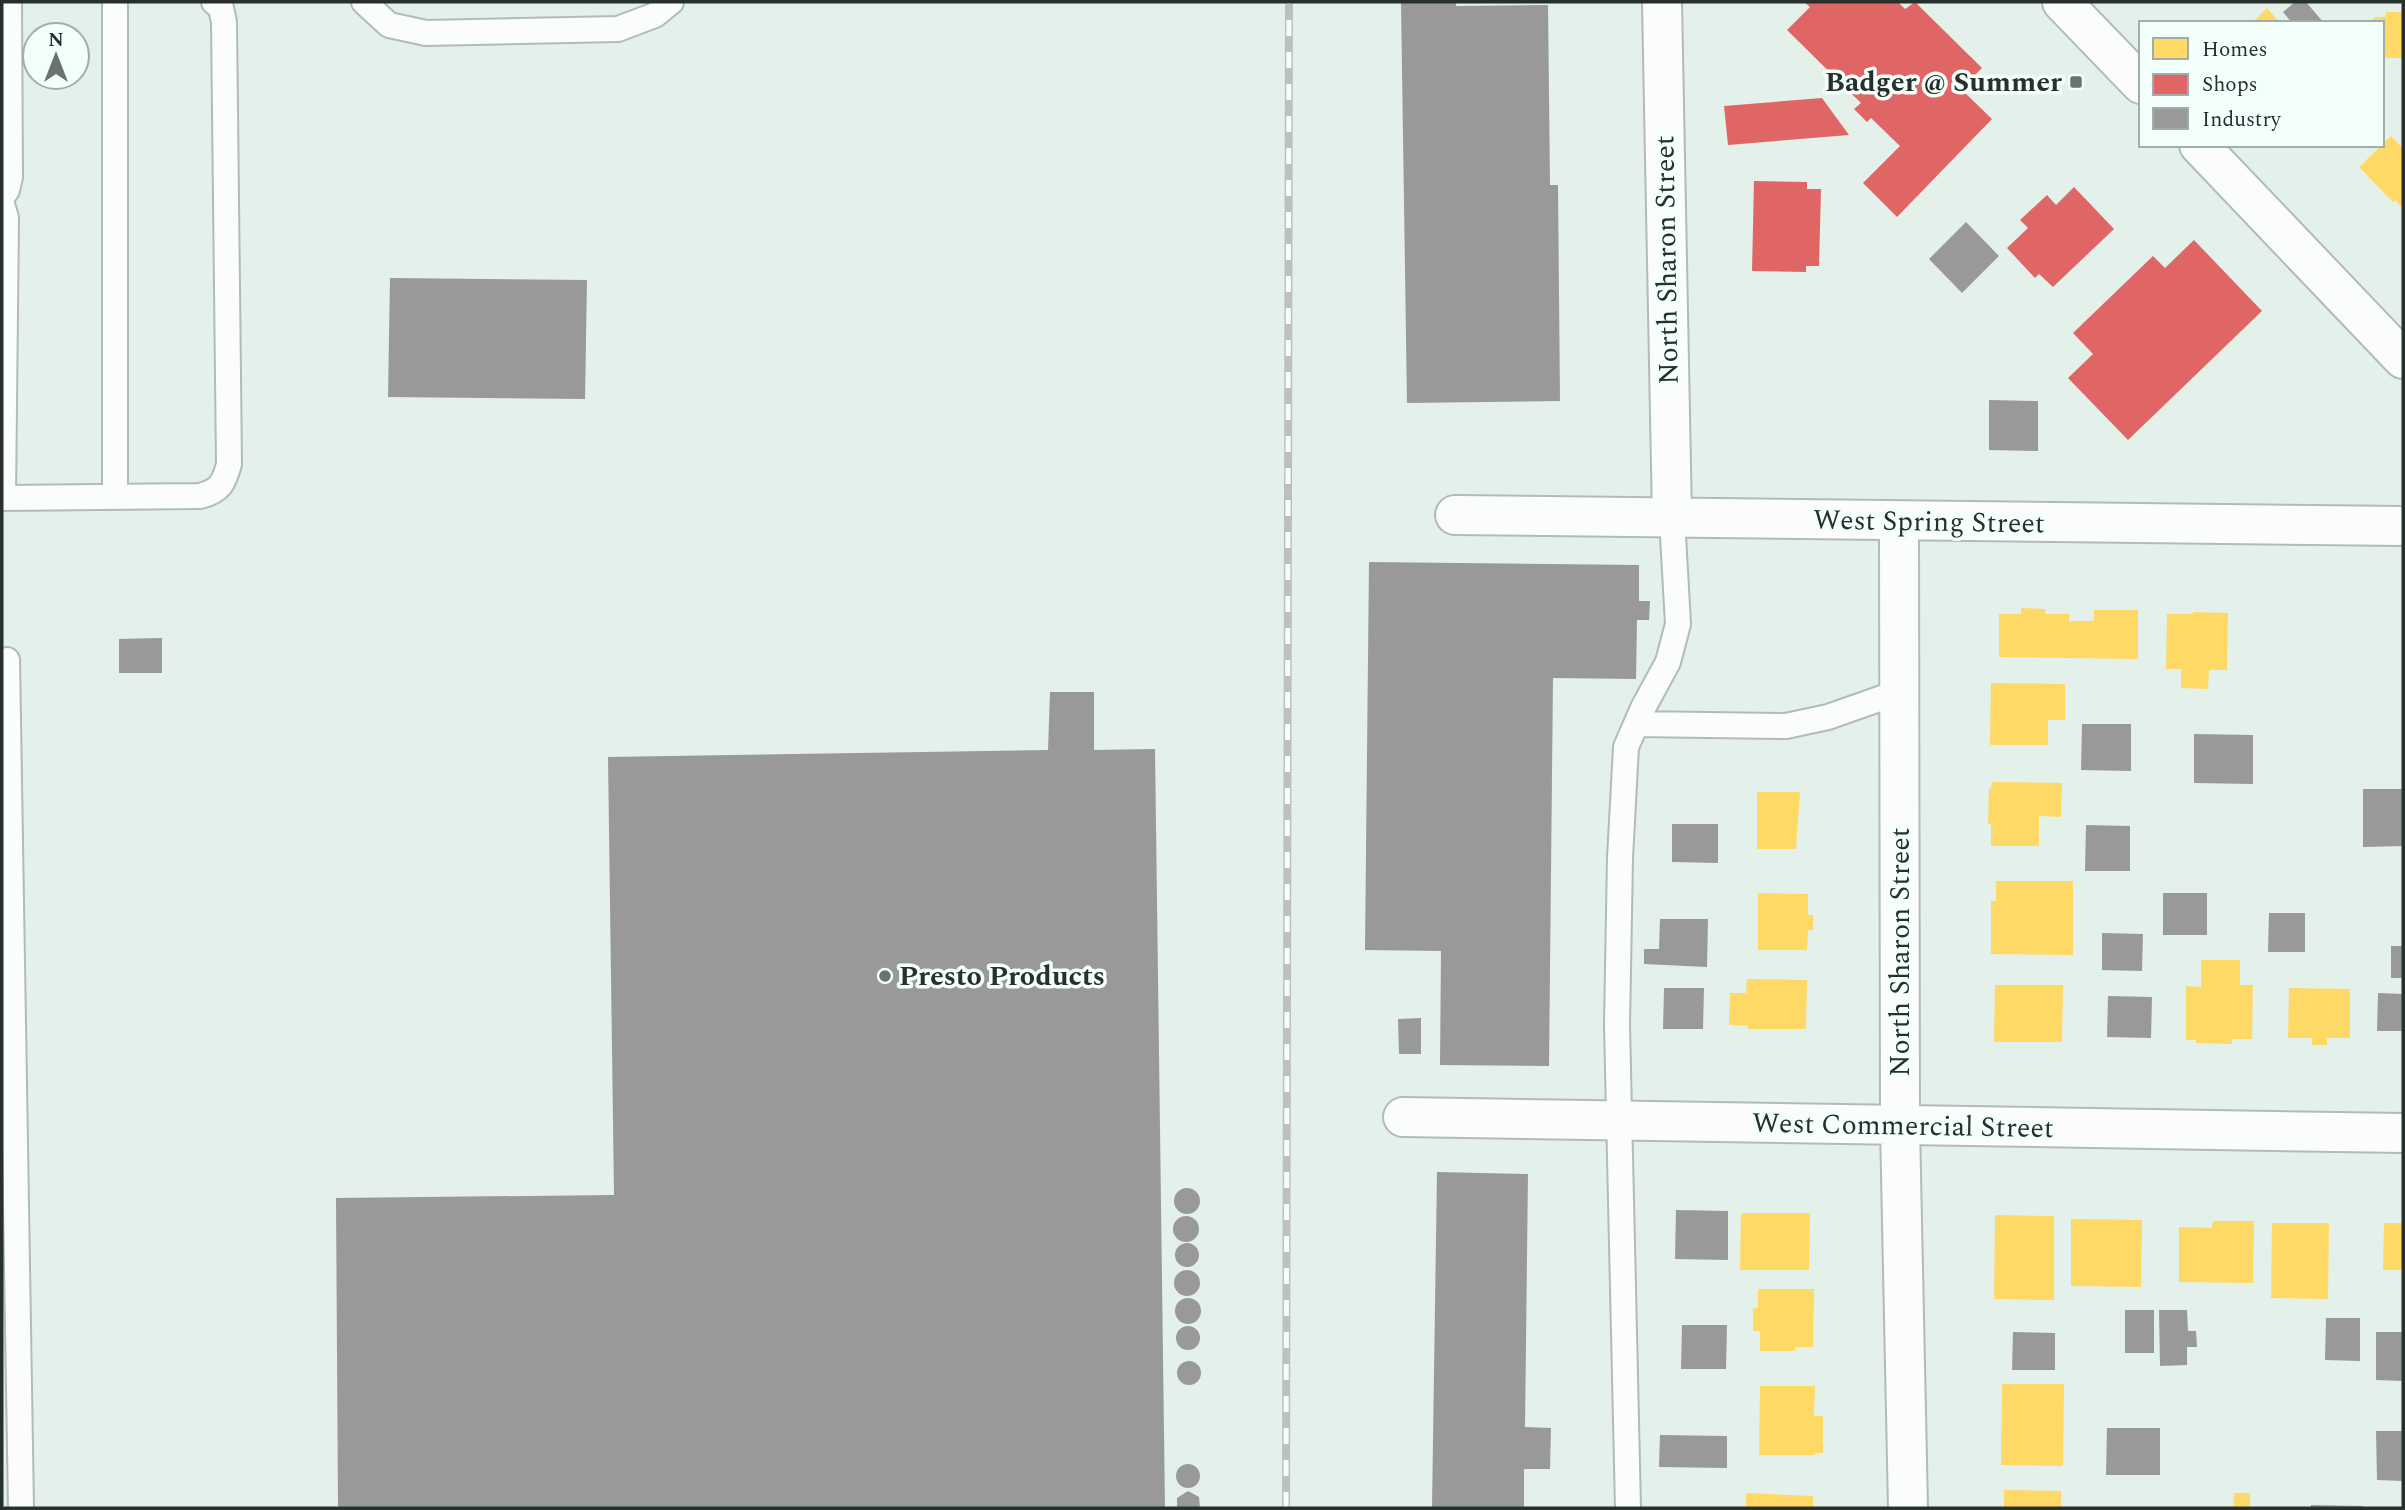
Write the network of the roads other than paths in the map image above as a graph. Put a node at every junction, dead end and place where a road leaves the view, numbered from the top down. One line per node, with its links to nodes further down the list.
1 (9, 2): 10 (lane)
2 (115, 2): 13 (lane)
3 (214, 2): 13 (lane)
4 (364, 2): 5 (lane)
5 (671, 2)
6 (1662, 2): 16 (street, North Sharon Street)
7 (2062, 2): 8 (street)
8 (2139, 82)
9 (2201, 147): 12 (street)
10 (2, 197)
11 (2, 204): 14 (lane)
12 (2403, 359)
13 (115, 497): 14 (lane)
14 (3, 498)
15 (1455, 515): 16 (street, West Spring Street)
16 (1672, 518): 17 (street, West Spring Street); 21 (lane)
17 (1899, 522): 18 (street, West Spring Street); 20 (street, North Sharon Street)
18 (2403, 526)
19 (7, 660): 26 (lane)
20 (1899, 692): 21 (lane); 24 (street, North Sharon Street)
21 (1636, 724): 23 (lane)
22 (1403, 1117): 23 (street, West Commercial Street)
23 (1618, 1122): 24 (street, West Commercial Street); 27 (lane)
24 (1900, 1126): 25 (street, West Commercial Street); 28 (street, North Sharon Street)
25 (2403, 1133)
26 (20, 1508)
27 (1628, 1508)
28 (1908, 1508)

